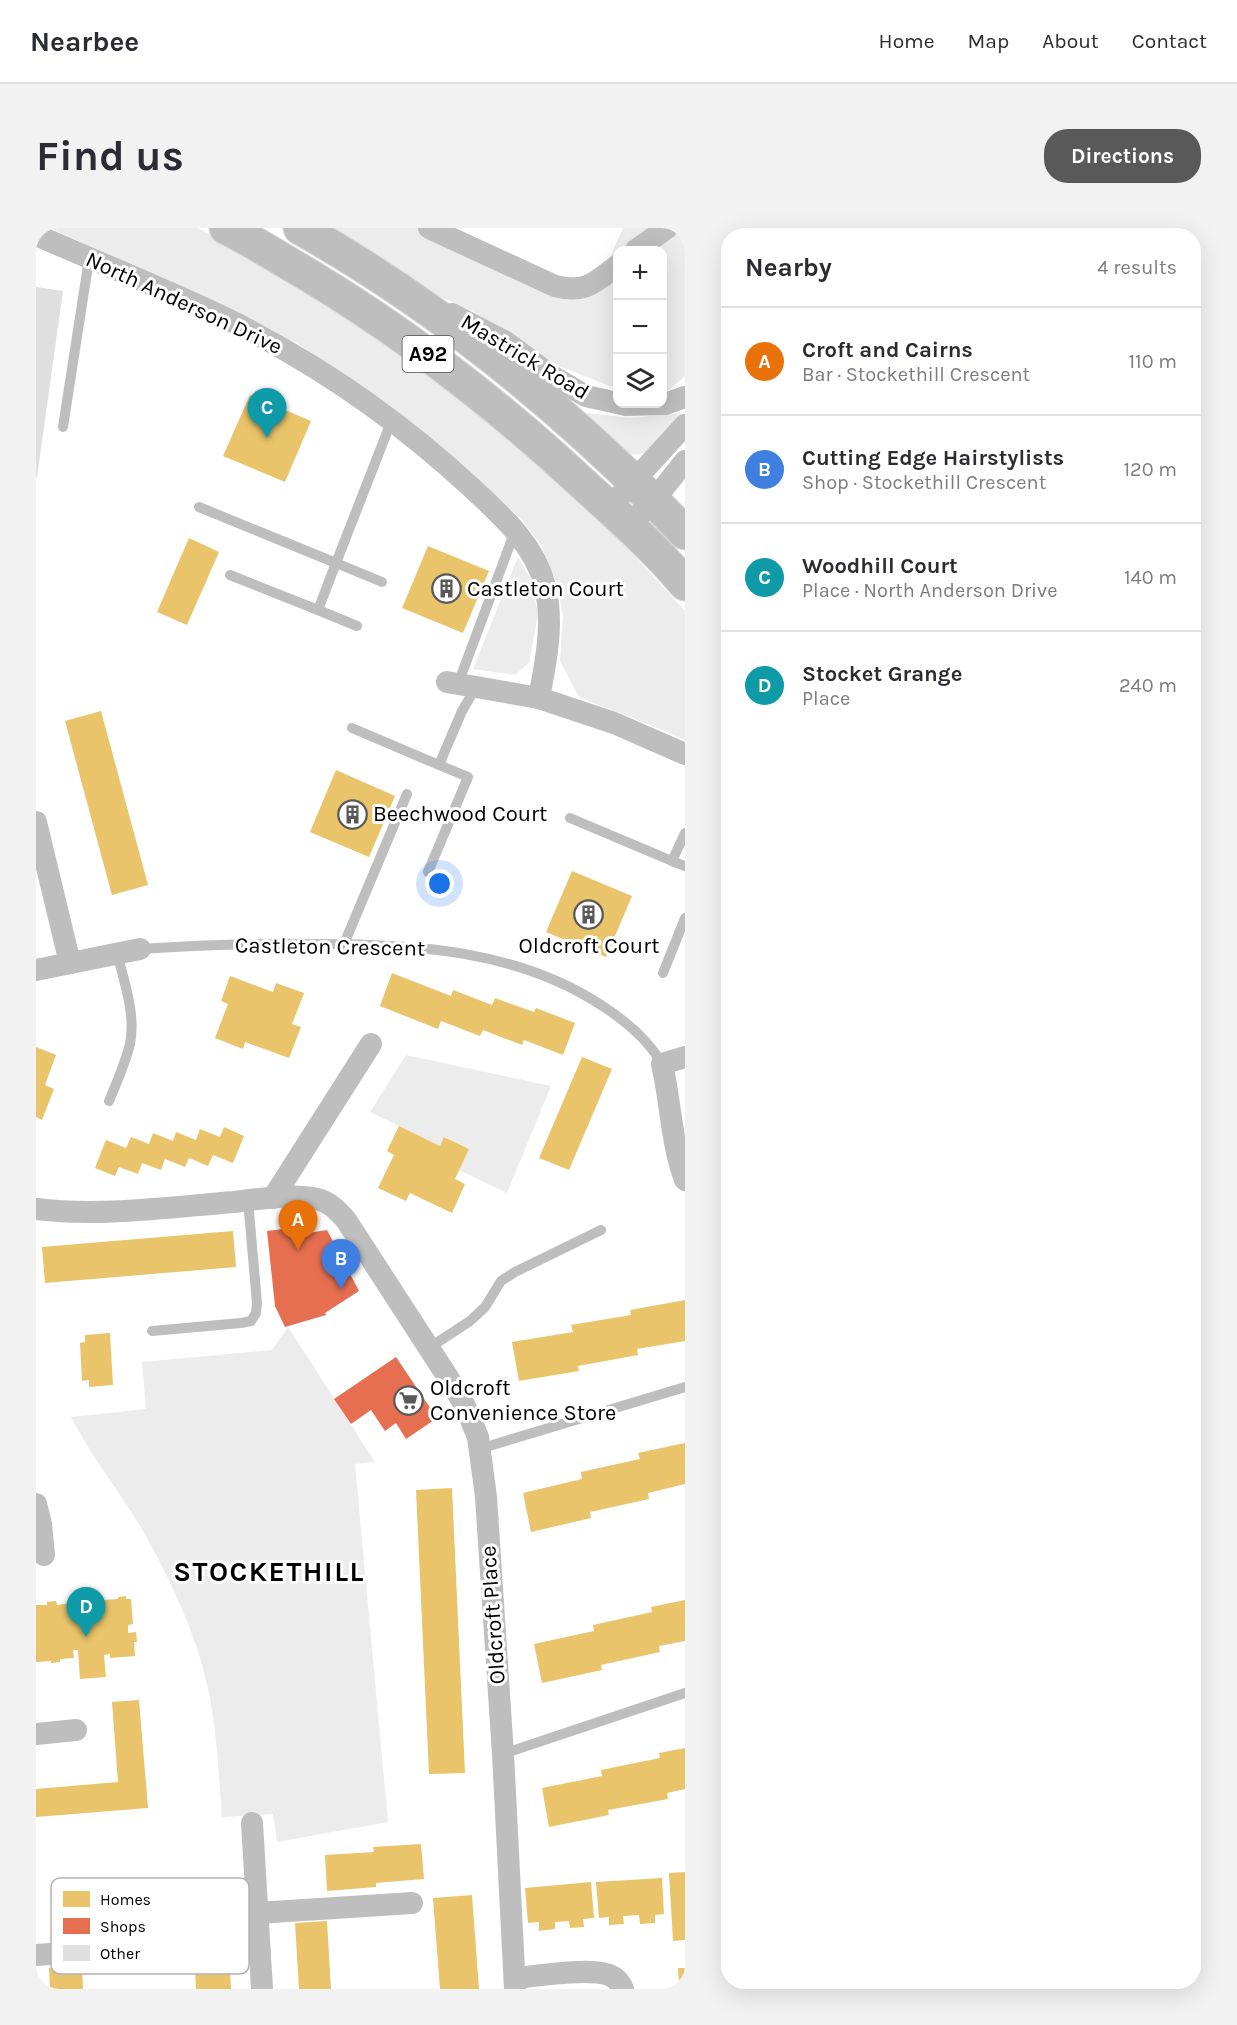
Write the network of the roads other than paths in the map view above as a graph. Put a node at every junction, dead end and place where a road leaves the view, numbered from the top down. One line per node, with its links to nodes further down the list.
1 (226, 228): 17 (main road, A92)
2 (300, 228): 9 (main road, A92)
3 (429, 228): 8 (street)
4 (667, 228): 6 (street)
5 (36, 236): 7 (street, North Anderson Drive)
6 (642, 246)
7 (89, 259): 11 (street, North Anderson Drive); 13 (lane)
8 (613, 268)
9 (404, 293): 10 (street, Mastrick Road); 15 (main road, A92)
10 (685, 397)
11 (391, 422): 18 (street, North Anderson Drive); 20 (lane)
12 (685, 425): 15 (street)
13 (63, 427)
14 (685, 461): 15 (street)
15 (644, 491): 17 (street); 19 (main road, A92)
16 (199, 507): 20 (lane)
17 (620, 516): 23 (main road, A92)
18 (515, 531): 26 (lane); 27 (street, North Anderson Drive)
19 (685, 533)
20 (336, 563): 22 (lane); 24 (lane)
21 (230, 575): 24 (lane)
22 (382, 582)
23 (685, 584)
24 (318, 610): 25 (lane)
25 (357, 626)
26 (460, 685): 27 (street); 30 (lane)
27 (538, 698): 29 (street)
28 (352, 728): 30 (lane)
29 (685, 754)
30 (439, 765): 37 (lane)
31 (407, 794): 39 (lane)
32 (570, 818): 35 (lane)
33 (36, 822): 42 (street)
34 (685, 832): 35 (lane)
35 (672, 861): 36 (lane)
36 (685, 866)
37 (428, 872)
38 (685, 918): 44 (lane)
39 (344, 944): 40 (lane, Castleton Crescent); 47 (lane, Castleton Crescent)
40 (140, 949): 41 (street, Castleton Crescent)
41 (117, 953): 42 (street, Castleton Crescent); 48 (lane)
42 (70, 963): 43 (street, Castleton Crescent)
43 (36, 970)
44 (663, 973)
45 (371, 1044): 50 (street)
46 (685, 1057): 47 (street)
47 (663, 1064): 49 (street)
48 (109, 1101)
49 (685, 1180)
50 (273, 1198): 51 (street, Oldcroft Place); 55 (street, Oldcroft Place)
51 (248, 1200): 52 (street, Oldcroft Place); 54 (lane)
52 (36, 1209)
53 (601, 1230): 55 (lane)
54 (152, 1331)
55 (429, 1348): 57 (street, Oldcroft Place)
56 (685, 1387): 57 (lane)
57 (479, 1449): 63 (street, Oldcroft Place)
58 (36, 1504): 59 (street)
59 (44, 1555)
60 (685, 1693): 63 (lane)
61 (76, 1730): 62 (street)
62 (36, 1734)
63 (503, 1754): 69 (street, Oldcroft Place)
64 (252, 1823): 66 (street)
65 (412, 1903): 66 (street)
66 (257, 1912): 70 (street)
67 (51, 1954): 68 (street)
68 (36, 1955)
69 (515, 1984): 71 (street)
70 (262, 1989)
71 (623, 1989)

